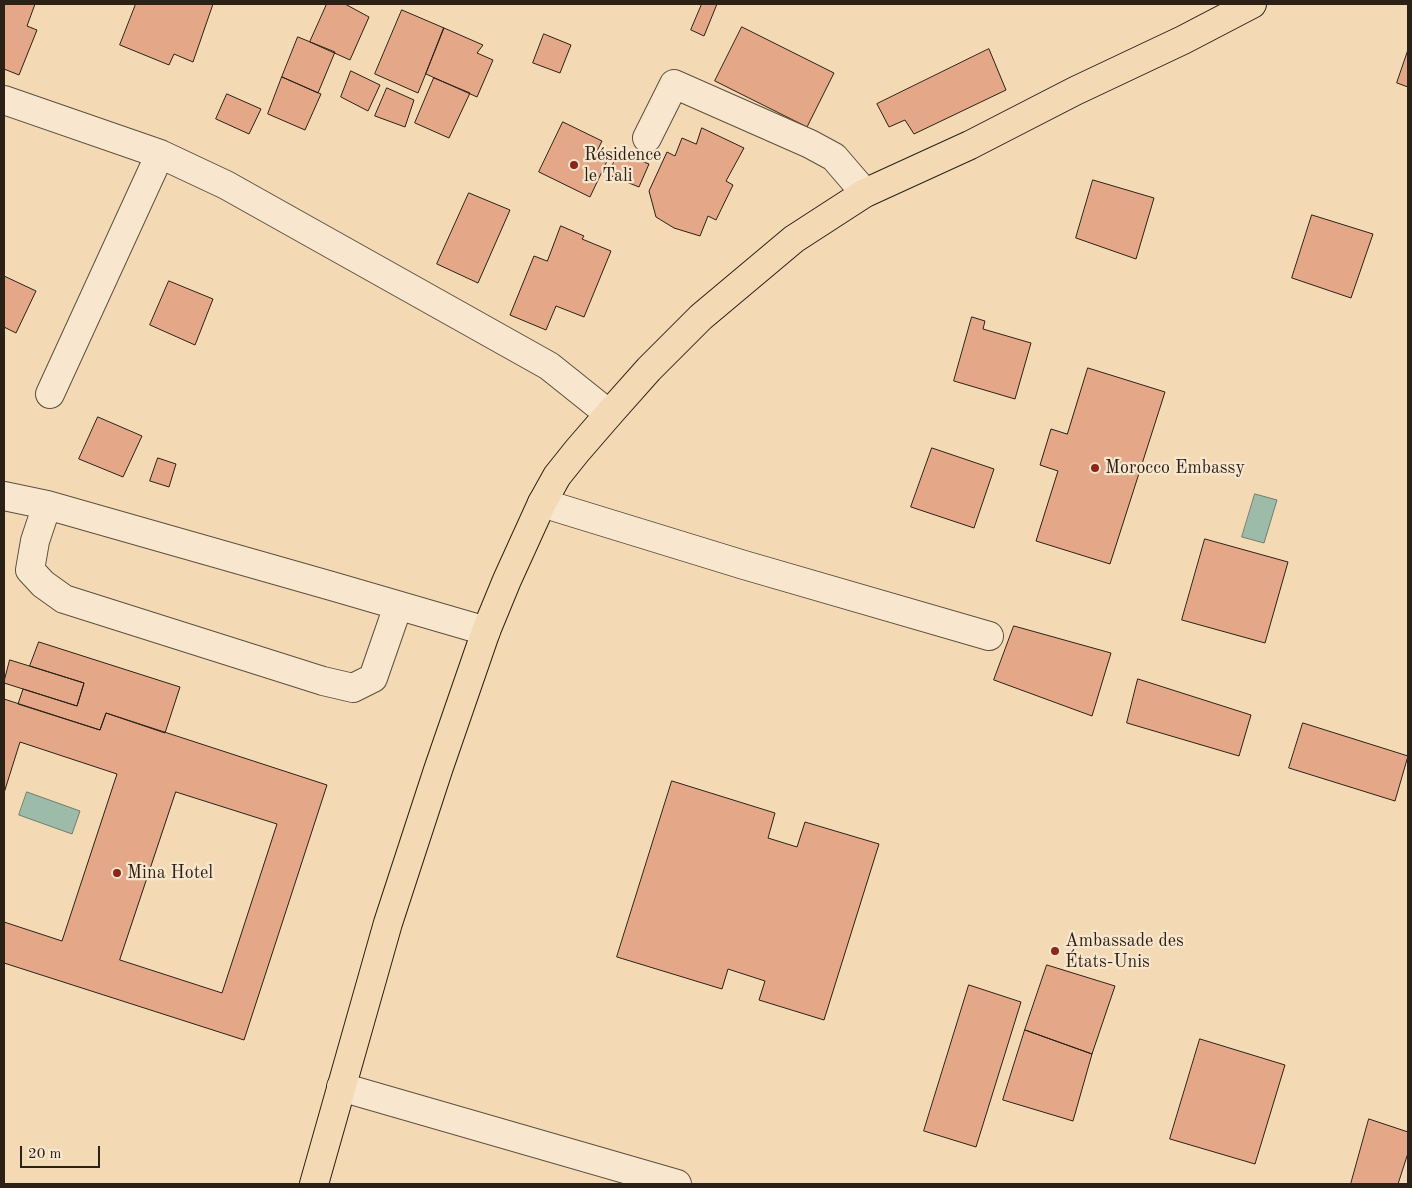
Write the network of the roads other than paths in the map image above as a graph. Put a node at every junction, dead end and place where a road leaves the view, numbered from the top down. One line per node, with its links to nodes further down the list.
1 (1252, 4): 5 (main road)
2 (4, 100): 4 (street)
3 (647, 138): 5 (street)
4 (160, 154): 6 (street); 7 (street)
5 (865, 193): 7 (main road)
6 (50, 394)
7 (608, 414): 9 (main road)
8 (4, 496): 10 (street)
9 (542, 503): 12 (main road); 13 (street)
10 (47, 505): 11 (street); 11 (street)
11 (398, 606): 12 (street)
12 (486, 631): 14 (main road)
13 (989, 636)
14 (341, 1087): 15 (main road); 16 (street)
15 (314, 1184)
16 (677, 1184)

